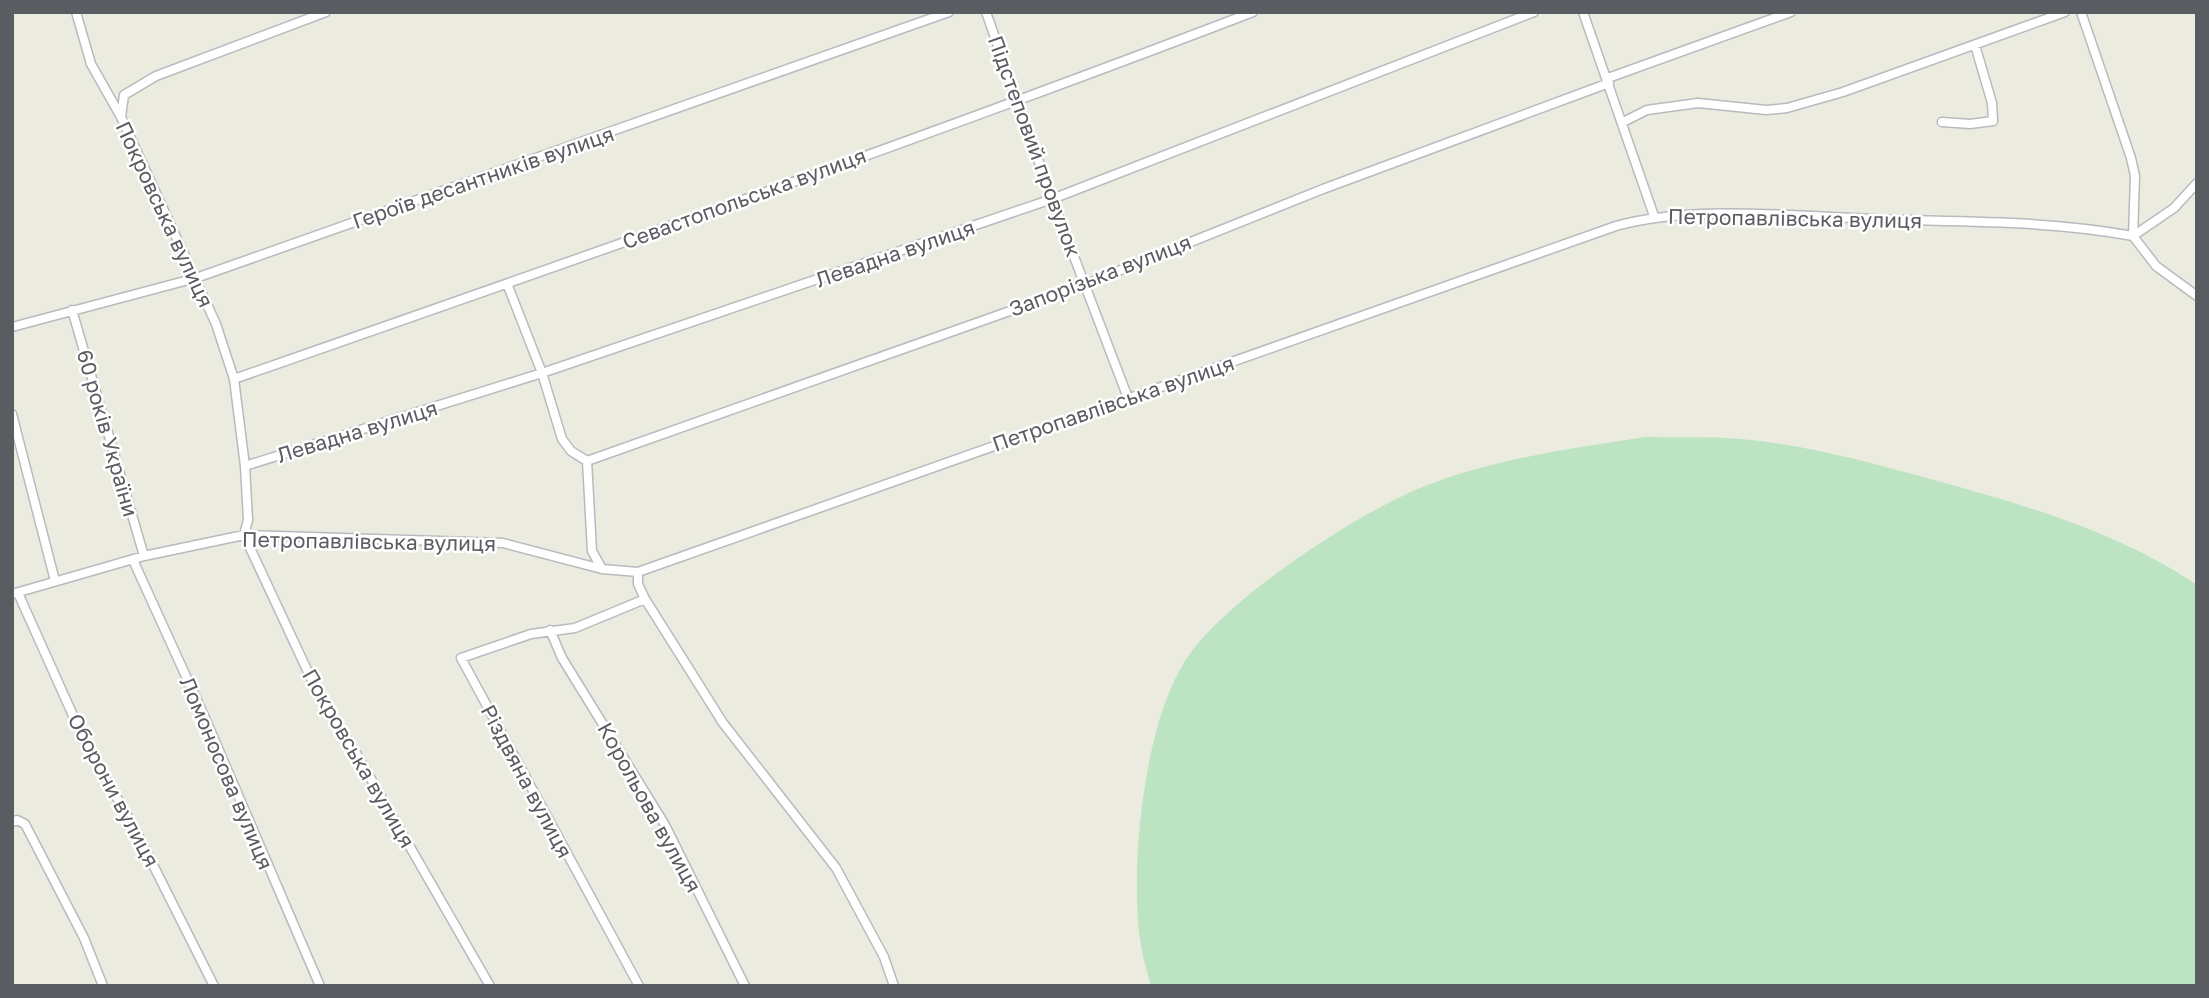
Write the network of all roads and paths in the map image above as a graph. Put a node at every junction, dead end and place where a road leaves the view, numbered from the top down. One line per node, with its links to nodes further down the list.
1 (76, 12): 14 (street, Покровська вулиця)
2 (326, 12): 14 (street)
3 (949, 12): 21 (street, Героїв десантників вулиця)
4 (986, 12): 13 (street, Підстеповий провулок)
5 (1253, 12): 13 (street, Севастопольська вулиця)
6 (1534, 12): 18 (street, Левадна вулиця)
7 (1583, 12): 12 (street)
8 (1791, 12): 12 (street, Запорізька вулиця)
9 (2065, 12): 11 (street)
10 (2081, 12): 20 (street)
11 (1975, 45): 15 (street); 16 (street)
12 (1608, 81): 15 (street); 22 (street, Запорізька вулиця)
13 (1017, 102): 18 (street, Підстеповий провулок); 23 (street, Севастопольська вулиця)
14 (121, 117): 21 (street, Покровська вулиця)
15 (1623, 122): 19 (street)
16 (1942, 122)
17 (2197, 183): 20 (street)
18 (1052, 199): 22 (street, Підстеповий провулок); 27 (street, Левадна вулиця)
19 (1654, 216): 20 (street, Петропавлівська вулиця); 29 (street, Петропавлівська вулиця)
20 (2133, 236): 24 (street)
21 (196, 278): 25 (street, Героїв десантників вулиця); 28 (street, Покровська вулиця)
22 (1086, 284): 29 (street, Підстеповий провулок); 31 (street, Запорізька вулиця)
23 (508, 286): 27 (street); 28 (street, Севастопольська вулиця)
24 (2197, 296)
25 (72, 310): 26 (street, Героїв десантників вулиця); 34 (street, 60 років України)
26 (12, 327)
27 (542, 373): 31 (street); 32 (street, Левадна вулиця)
28 (234, 379): 32 (street, Покровська вулиця)
29 (1128, 398): 37 (street, Петропавлівська вулиця)
30 (12, 414): 38 (street)
31 (587, 461): 36 (street)
32 (245, 466): 33 (street, Покровська вулиця)
33 (244, 535): 34 (street, Петропавлівська вулиця); 36 (street, Петропавлівська вулиця); 46 (street, Покровська вулиця)
34 (144, 556): 35 (street, Петропавлівська вулиця)
35 (133, 560): 38 (street, Петропавлівська вулиця); 45 (street, Ломоносова вулиця)
36 (602, 569): 37 (street, Петропавлівська вулиця)
37 (638, 572): 40 (street)
38 (55, 581): 39 (street, Петропавлівська вулиця)
39 (15, 594): 44 (street, Оборони вулиця)
40 (645, 599): 41 (street); 49 (street)
41 (550, 630): 47 (street, Різдвяна вулиця); 48 (street, Корольова вулиця)
42 (12, 822): 43 (street)
43 (103, 986)
44 (214, 986)
45 (320, 986)
46 (490, 986)
47 (639, 986)
48 (745, 986)
49 (894, 986)

